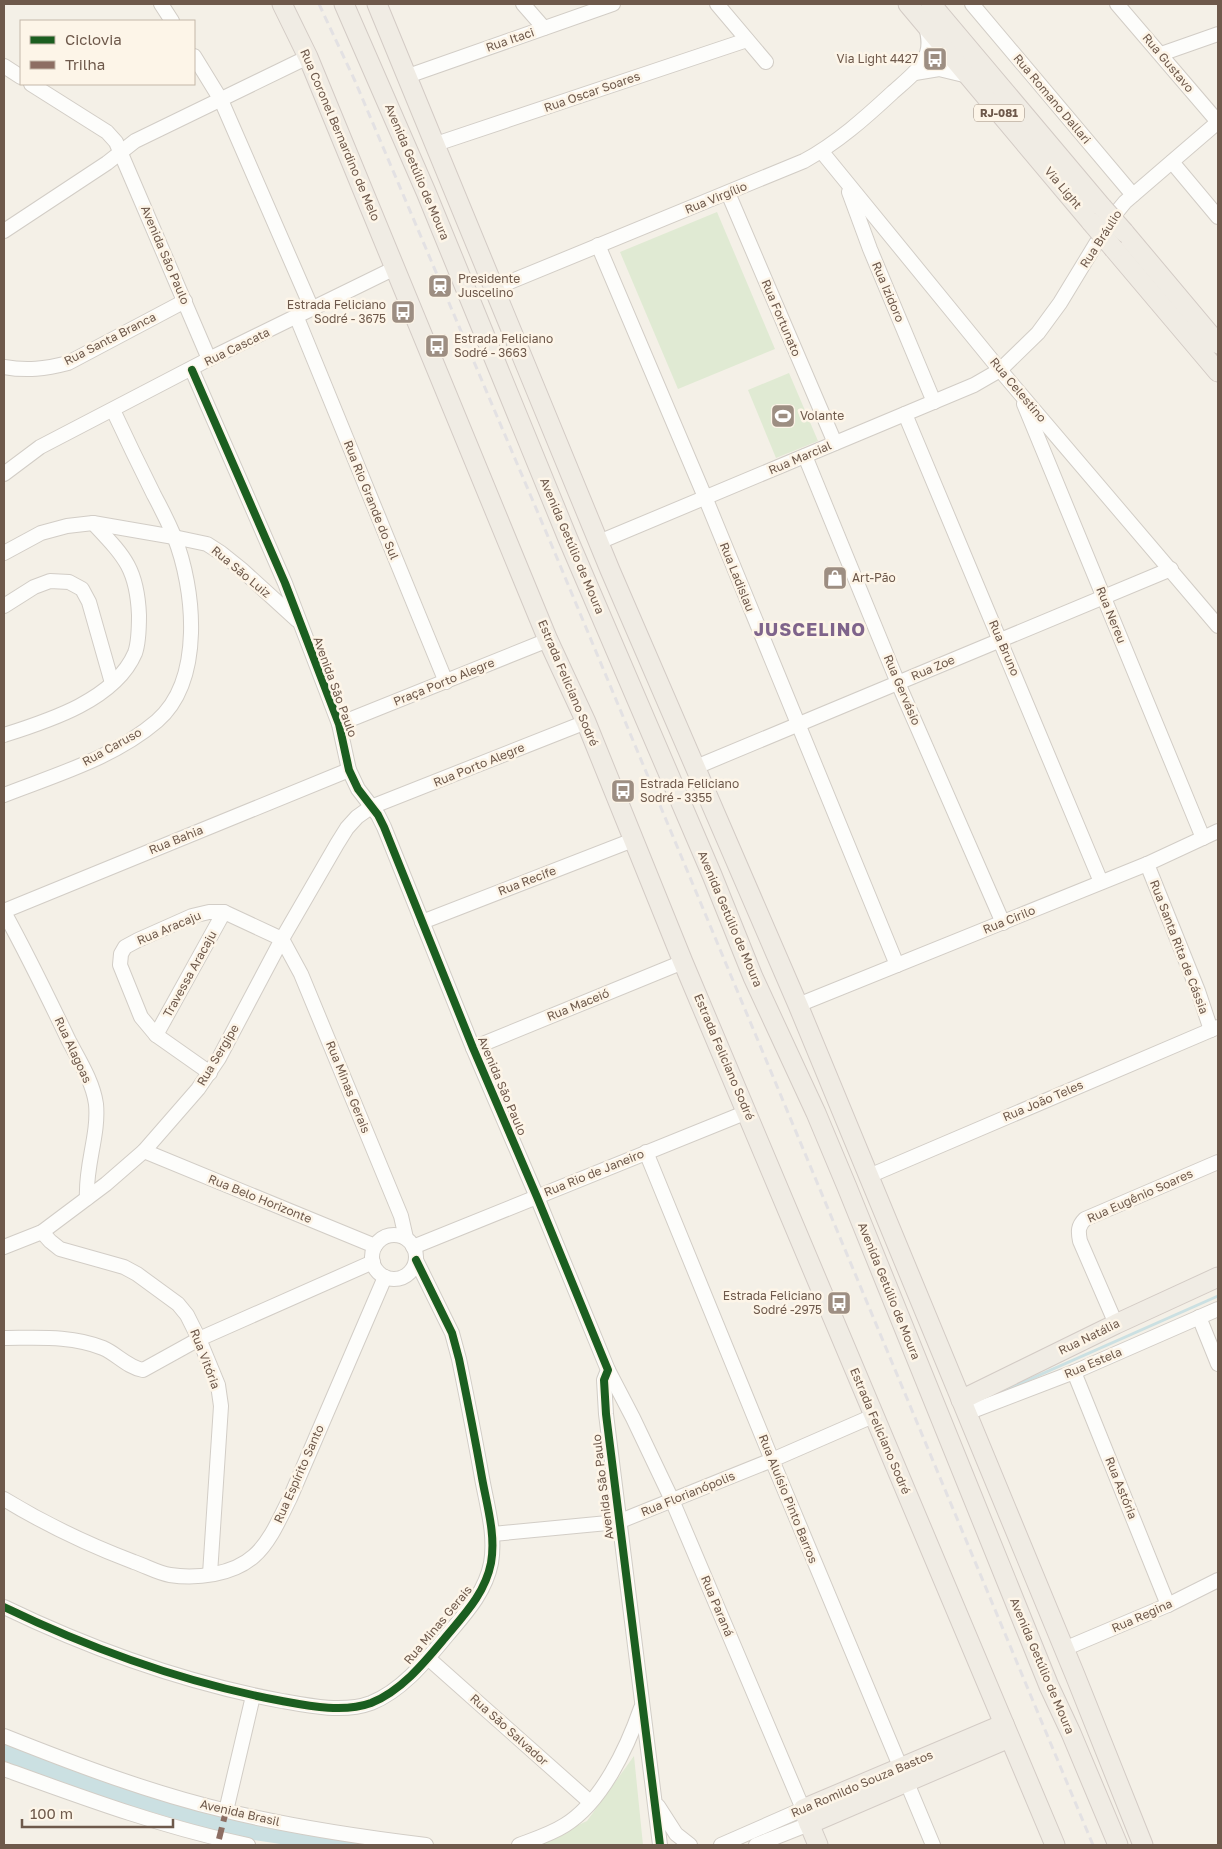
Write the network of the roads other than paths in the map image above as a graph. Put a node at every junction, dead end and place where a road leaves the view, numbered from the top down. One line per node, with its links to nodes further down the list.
1 (161, 4): 12 (street)
2 (282, 4): 18 (main road, Rua Coronel Bernardino de Melo)
3 (344, 4): 87 (main road, Avenida Getúlio de Moura)
4 (377, 4): 24 (main road, Avenida Getúlio de Moura)
5 (523, 4): 14 (street)
6 (613, 4): 14 (street, Rua Itaci)
7 (717, 4): 16 (street)
8 (908, 4): 13 (main road, Via Light / RJ-081)
9 (931, 4): 36 (main road, Via Light / RJ-081)
10 (972, 4): 35 (street, Rua Romano Dallari)
11 (1117, 4): 17 (street, Rua Gustavo)
12 (171, 20)
13 (926, 26): 22 (street, Rua Virgílio); 25 (main road, Via Light / RJ-081)
14 (544, 28): 24 (street, Rua Itaci)
15 (1218, 34): 17 (street)
16 (747, 40): 20 (street); 29 (street, Rua Oscar Soares)
17 (1161, 54): 28 (street, Rua Gustavo)
18 (308, 57): 27 (street); 42 (main road, Rua Coronel Bernardino de Melo)
19 (195, 58): 27 (street)
20 (766, 62)
21 (5, 69): 23 (street)
22 (915, 72): 25 (street); 31 (street, Rua Virgílio)
23 (20, 76)
24 (408, 76): 29 (main road, Avenida Getúlio de Moura)
25 (968, 76): 36 (main road, Via Light / RJ-081)
26 (33, 85): 30 (street, Avenida São Paulo)
27 (221, 100): 30 (street); 45 (street)
28 (1218, 122): 32 (street, Rua Bráulio)
29 (436, 144): 43 (main road, Avenida Getúlio de Moura)
30 (121, 151): 38 (street); 44 (street, Avenida São Paulo)
31 (822, 152): 33 (street, Rua Celestino); 34 (street, Rua Virgílio)
32 (1172, 162): 35 (street, Rua Bráulio); 37 (street)
33 (845, 180): 39 (street, Rua Celestino); 41 (street, Rua Izidoro)
34 (728, 193): 40 (street, Rua Virgílio); 57 (street, Rua Fortunato)
35 (1132, 195): 51 (street, Rua Bráulio)
36 (1097, 214): 47 (main road, Via Light / RJ-081, bridge); 52 (main road, Via Light / RJ-081, bridge)
37 (1218, 217)
38 (4, 231)
39 (890, 235): 41 (street); 51 (street, Rua Celestino)
40 (598, 245): 43 (street, Rua Virgílio); 60 (street, Rua Ladislau)
41 (870, 249): 54 (street, Rua Izidoro)
42 (395, 268): 45 (street, Rua Cascata); 70 (main road, Estrada Feliciano Sodré)
43 (495, 288): 63 (main road, Avenida Getúlio de Moura)
44 (184, 301): 48 (street, Avenida São Paulo); 49 (street, Rua Santa Branca)
45 (312, 309): 46 (street, Rua Cascata)
46 (297, 318): 48 (street, Rua Cascata); 72 (street, Rua Rio Grande do Sul)
47 (1218, 344)
48 (209, 360): 50 (street, Rua Cascata)
49 (4, 367)
50 (192, 370): 55 (street, Rua Cascata); 68 (street, Avenida São Paulo)
51 (1000, 370): 53 (street, Rua Celestino); 54 (street, Rua Marcial)
52 (1218, 372)
53 (1019, 392): 65 (street, Rua Celestino); 66 (street, Rua Nereu)
54 (934, 402): 56 (street, Rua Marcial)
55 (113, 410): 59 (street, Rua Cascata); 62 (street, Rua Caruso)
56 (906, 414): 57 (street, Rua Marcial); 71 (street, Rua Bruno)
57 (835, 443): 58 (street, Rua Marcial)
58 (805, 456): 60 (street, Rua Marcial); 74 (street, Rua Gervásio)
59 (4, 474)
60 (704, 498): 63 (street, Rua Marcial); 77 (street, Rua Ladislau)
61 (93, 523): 62 (street); 64 (street); 73 (street)
62 (174, 537): 68 (street, Rua São Luiz); 81 (street, Rua Caruso)
63 (598, 542): 79 (main road, Avenida Getúlio de Moura)
64 (4, 553)
65 (1170, 569): 66 (street, Rua Zoe); 69 (street, Rua Celestino)
66 (1104, 597): 71 (street, Rua Zoe); 84 (street, Rua Nereu)
67 (4, 606): 73 (street)
68 (300, 622): 76 (street, Avenida São Paulo)
69 (1218, 626)
70 (548, 640): 72 (street, Praça Porto Alegre); 75 (main road, Estrada Feliciano Sodré)
71 (1000, 640): 74 (street, Rua Zoe); 88 (street, Rua Bruno)
72 (446, 682): 76 (street, Praça Porto Alegre)
73 (112, 683): 78 (street)
74 (898, 683): 77 (street, Rua Zoe); 93 (street, Rua Gervásio)
75 (586, 722): 82 (street, Rua Porto Alegre); 85 (main road, Estrada Feliciano Sodré)
76 (339, 724): 80 (street, Avenida São Paulo)
77 (798, 725): 79 (street, Rua Zoe); 96 (street, Rua Ladislau)
78 (4, 736)
79 (696, 767): 89 (main road, Avenida Getúlio de Moura)
80 (349, 770): 82 (street, Avenida São Paulo); 90 (street, Rua Bahia)
81 (4, 795)
82 (372, 807): 92 (street, Avenida São Paulo); 94 (street, Rua Sergipe)
83 (1218, 831): 84 (street, Rua Cirilo)
84 (1203, 838): 86 (street, Rua Cirilo)
85 (633, 840): 92 (street, Rua Recife); 95 (main road, Estrada Feliciano Sodré)
86 (1147, 864): 88 (street, Rua Cirilo); 99 (street, Rua Santa Rita de Cássia)
87 (712, 875): 89 (main road); 97 (main road, Avenida Getúlio de Moura)
88 (1101, 882): 93 (street, Rua Cirilo)
89 (752, 898): 98 (main road, Avenida Getúlio de Moura)
90 (4, 911): 109 (street, Rua Alagoas)
91 (224, 912): 94 (street); 100 (street, Travessa Aracaju); 100 (street, Rua Aracaju)
92 (422, 922): 101 (street, Avenida São Paulo)
93 (1003, 923): 96 (street, Rua Cirilo)
94 (282, 939): 102 (street, Rua Sergipe); 113 (street, Rua Minas Gerais)
95 (683, 962): 101 (street, Rua Maceió); 103 (main road, Estrada Feliciano Sodré)
96 (897, 965): 98 (street, Rua Cirilo)
97 (753, 977): 98 (main road); 121 (main road, Avenida Getúlio de Moura)
98 (798, 1005): 107 (main road, Avenida Getúlio de Moura)
99 (1215, 1028): 107 (street, Rua João Teles)
100 (156, 1035): 102 (street, Rua Aracaju)
101 (473, 1048): 108 (street, Avenida São Paulo)
102 (210, 1073): 104 (street, Rua Sergipe)
103 (748, 1112): 105 (street, Rua Rio de Janeiro); 128 (main road, Estrada Feliciano Sodré)
104 (144, 1151): 109 (street, Rua Sergipe); 111 (street, Rua Belo Horizonte)
105 (646, 1152): 108 (street, Rua Rio de Janeiro); 129 (street, Rua Aluísio Pinto Barros)
106 (1218, 1162): 120 (street, Rua Eugênio Soares)
107 (869, 1176): 119 (main road, Avenida Getúlio de Moura)
108 (537, 1197): 113 (street, Rua Rio de Janeiro); 125 (street, Avenida São Paulo)
109 (87, 1198): 110 (street, Rua Sergipe)
110 (42, 1232): 112 (street, Rua Sergipe); 123 (street, Rua Vitória)
111 (375, 1246): 113 (street); 114 (street)
112 (4, 1247)
113 (412, 1249): 115 (street); 133 (street, Rua Minas Gerais)
114 (373, 1262): 115 (street); 123 (street)
115 (385, 1276): 134 (street, Rua Espírito Santo)
116 (1218, 1276): 120 (main road, Rua Natália)
117 (1218, 1309): 118 (street, Rua Estela)
118 (1200, 1317): 124 (street); 126 (street, Rua Estela)
119 (930, 1324): 121 (main road); 127 (main road, Avenida Getúlio de Moura)
120 (1116, 1324): 127 (main road, Rua Natália)
121 (907, 1334): 138 (main road, Avenida Getúlio de Moura)
122 (4, 1338): 123 (street)
123 (199, 1339): 134 (street, Rua Vitória)
124 (1218, 1364)
125 (608, 1370): 131 (street, Rua Paraná); 132 (street, Avenida São Paulo)
126 (1074, 1372): 127 (street, Rua Estela); 136 (street, Rua Astória)
127 (964, 1407): 139 (main road, Avenida Getúlio de Moura)
128 (873, 1416): 129 (street, Rua Florianópolis); 144 (main road, Estrada Feliciano Sodré)
129 (772, 1460): 131 (street, Rua Florianópolis); 147 (street, Rua Aluísio Pinto Barros)
130 (4, 1499): 134 (street, Rua Espírito Santo)
131 (672, 1500): 132 (street, Rua Florianópolis); 152 (street, Rua Paraná)
132 (618, 1522): 133 (street, Rua Florianópolis); 142 (street, Avenida São Paulo)
133 (492, 1534): 140 (street, Rua Minas Gerais)
134 (210, 1574)
135 (1218, 1580): 136 (street, Rua Regina)
136 (1168, 1605): 139 (street, Rua Regina)
137 (4, 1607): 141 (street, Rua Minas Gerais)
138 (1031, 1642): 139 (main road); 148 (main road, Avenida Getúlio de Moura)
139 (1064, 1650): 143 (main road, Avenida Getúlio de Moura)
140 (428, 1658): 141 (street, Rua Minas Gerais); 150 (street, Rua São Salvador)
141 (254, 1696): 151 (street)
142 (642, 1706): 149 (street, Avenida São Paulo); 150 (street, Avenida São Paulo)
143 (1089, 1714): 148 (main road, Avenida Getúlio de Moura); 165 (main road, Avenida Getúlio de Moura)
144 (1006, 1731): 147 (main road, Rua Romildo Souza Bastos); 163 (main road, Estrada Feliciano Sodré)
145 (4, 1736): 151 (street, Avenida Brasil)
146 (4, 1769): 153 (street)
147 (903, 1776): 152 (main road, Rua Romildo Souza Bastos); 162 (street, Rua Aluísio Pinto Barros)
148 (1089, 1776): 164 (main road)
149 (654, 1800): 157 (street, Avenida São Paulo); 158 (street)
150 (590, 1802): 156 (street, Avenida São Paulo)
151 (226, 1811): 155 (street, Avenida Brasil)
152 (806, 1816): 159 (street, Rua Romildo Souza Bastos); 160 (street, Rua Romildo Souza Bastos); 161 (main road, Rua Paraná)
153 (218, 1842): 154 (street)
154 (248, 1845)
155 (426, 1845)
156 (519, 1845)
157 (660, 1845)
158 (690, 1845)
159 (723, 1845)
160 (756, 1845)
161 (818, 1845)
162 (933, 1845)
163 (1055, 1845)
164 (1118, 1845)
165 (1143, 1845)

